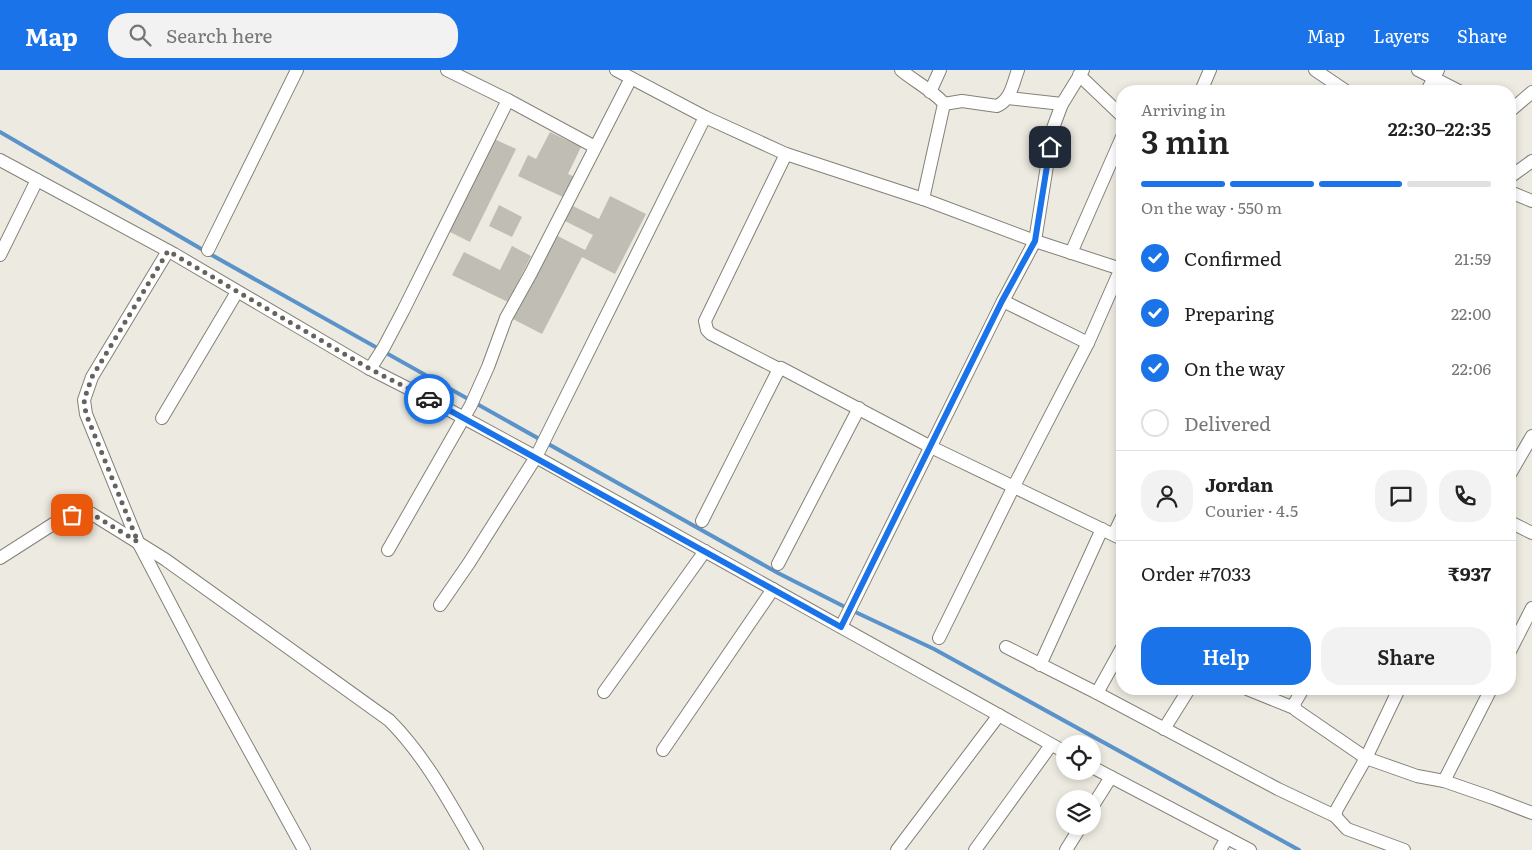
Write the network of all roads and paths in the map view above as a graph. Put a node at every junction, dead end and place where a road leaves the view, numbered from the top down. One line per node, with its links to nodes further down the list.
1 (297, 70): 36 (street)
2 (447, 70): 19 (street)
3 (616, 70): 12 (street)
4 (900, 70): 16 (street)
5 (940, 70): 16 (street)
6 (1018, 70): 18 (street)
7 (1210, 70): 13 (street)
8 (1315, 70): 14 (street)
9 (1418, 70): 11 (street)
10 (1081, 73): 21 (street); 23 (street)
11 (1436, 74): 15 (street)
12 (631, 78): 24 (street); 25 (street)
13 (1204, 85)
14 (1337, 85)
15 (1451, 85)
16 (930, 92): 20 (street)
17 (1532, 92): 22 (street)
18 (1008, 98): 20 (street); 21 (street)
19 (508, 100): 25 (street); 45 (street)
20 (944, 104): 33 (street)
21 (1062, 104): 35 (street)
22 (1516, 106)
23 (1116, 110)
24 (705, 117): 27 (street); 52 (street)
25 (595, 146): 49 (street)
26 (1116, 151): 38 (street)
27 (786, 154): 33 (street); 46 (street)
28 (0, 160): 31 (street)
29 (1530, 165): 30 (street)
30 (1516, 173)
31 (37, 180): 37 (street); 39 (street)
32 (1516, 194): 34 (street)
33 (923, 199): 35 (street)
34 (1532, 201)
35 (1035, 241): 38 (street); 43 (street)
36 (208, 250)
37 (168, 251): 42 (street); 59 (street)
38 (1071, 253): 40 (street)
39 (0, 255)
40 (1116, 265)
41 (1116, 280): 44 (street)
42 (237, 292): 45 (street); 48 (street)
43 (1002, 301): 44 (street); 51 (street)
44 (1088, 343): 54 (street)
45 (377, 358): 49 (street)
46 (780, 369): 47 (street); 55 (street)
47 (859, 408): 51 (street); 63 (street)
48 (162, 418)
49 (464, 418): 52 (street); 60 (street)
50 (1532, 436): 53 (street)
51 (932, 447): 54 (street); 67 (street)
52 (540, 449): 61 (street); 65 (street)
53 (1516, 464)
54 (1014, 486): 58 (street); 68 (street)
55 (702, 521)
56 (1516, 525): 57 (street)
57 (1532, 533)
58 (1113, 534): 72 (street)
59 (138, 542): 62 (street); 95 (street); 96 (street)
60 (388, 550)
61 (705, 551): 64 (street); 73 (street)
62 (0, 558)
63 (778, 564)
64 (773, 589): 67 (street); 85 (street)
65 (440, 604)
66 (1532, 608): 69 (street)
67 (843, 623): 81 (street)
68 (939, 638)
69 (1516, 640)
70 (1006, 647): 72 (street)
71 (1116, 659): 74 (street)
72 (1040, 665): 74 (street)
73 (604, 692)
74 (1097, 693): 82 (street)
75 (1185, 695): 82 (street)
76 (1262, 695): 80 (street)
77 (1299, 695): 80 (street)
78 (1396, 695): 86 (street)
79 (1488, 695): 89 (street)
80 (1294, 708): 86 (street)
81 (999, 715): 83 (street); 97 (street)
82 (1164, 729): 92 (street)
83 (1051, 745): 84 (street); 98 (street)
84 (1056, 748)
85 (663, 750)
86 (1366, 758): 89 (street); 92 (street)
87 (1101, 772): 88 (street)
88 (1111, 777): 90 (street); 94 (street)
89 (1444, 781): 91 (street)
90 (1101, 793)
91 (1532, 813)
92 (1335, 816): 102 (street)
93 (1075, 835): 99 (street)
94 (1227, 838): 100 (street); 101 (street)
95 (304, 850)
96 (477, 850)
97 (897, 850)
98 (975, 850)
99 (1067, 850)
100 (1220, 850)
101 (1250, 850)
102 (1404, 850)

